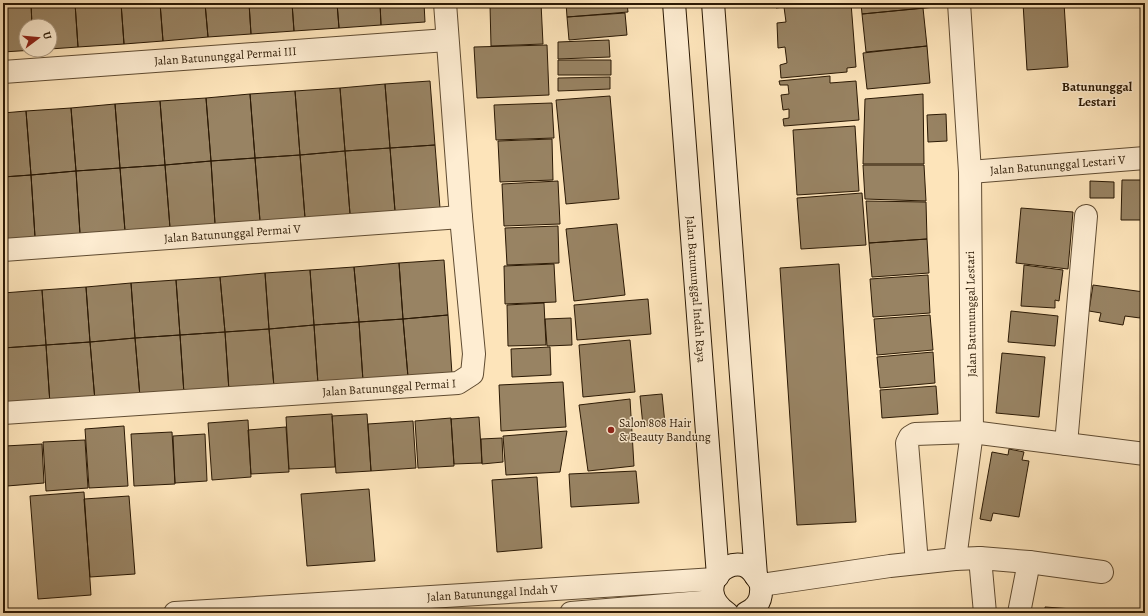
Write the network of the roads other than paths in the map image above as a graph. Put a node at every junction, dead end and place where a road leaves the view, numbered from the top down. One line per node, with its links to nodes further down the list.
1 (445, 3): 5 (street, Jalan Batununggal Permai I)
2 (674, 3): 21 (street, Jalan Batununggal Indah Raya)
3 (713, 3): 22 (street)
4 (959, 3): 8 (street, Jalan Batununggal Lestari)
5 (447, 40): 6 (street, Jalan Batununggal Permai III); 10 (street, Jalan Batununggal Permai I)
6 (3, 72)
7 (1145, 158): 8 (street, Jalan Batununggal Lestari V)
8 (970, 172): 13 (street, Jalan Batununggal Lestari)
9 (1086, 216): 14 (street)
10 (461, 217): 11 (street, Jalan Batununggal Permai V); 12 (street, Jalan Batununggal Permai I)
11 (3, 250)
12 (3, 413)
13 (972, 432): 14 (street); 17 (street, Jalan Batununggal Lestari); 19 (street)
14 (1066, 444): 15 (street)
15 (1145, 454)
16 (980, 558): 17 (street); 18 (street); 27 (street)
17 (955, 559): 19 (street)
18 (1029, 562): 20 (street); 28 (street)
19 (917, 563): 22 (street)
20 (1102, 572)
21 (716, 578): 22 (street); 23 (street, Jalan Batununggal Indah Raya); 24 (street, Jalan Batununggal Indah V)
22 (760, 592): 26 (street)
23 (719, 608): 25 (street)
24 (174, 613)
25 (571, 613)
26 (746, 613)
27 (985, 613)
28 (1019, 613)

